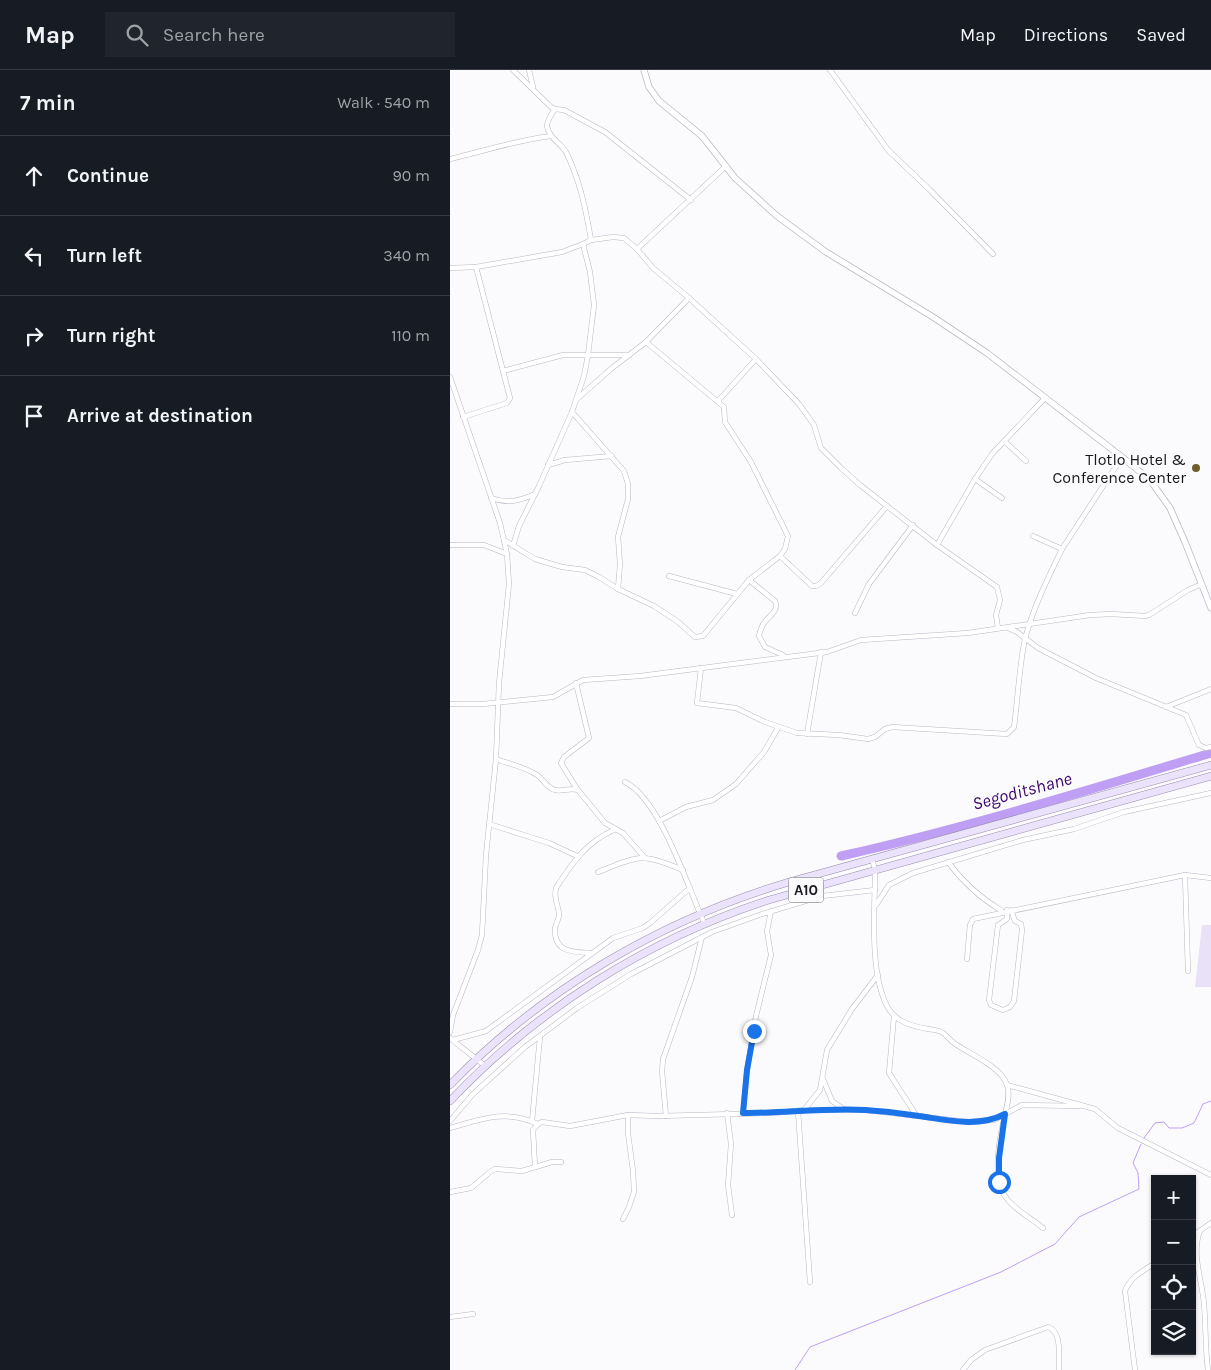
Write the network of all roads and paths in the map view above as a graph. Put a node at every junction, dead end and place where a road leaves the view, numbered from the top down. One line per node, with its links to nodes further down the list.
1 (513, 70): 5 (street)
2 (529, 70): 5 (street)
3 (644, 70): 9 (street)
4 (830, 70): 14 (street)
5 (532, 87): 6 (street)
6 (555, 109): 7 (street); 10 (street)
7 (551, 136): 8 (street); 11 (street)
8 (450, 159)
9 (726, 166): 10 (street); 24 (street)
10 (691, 200): 13 (street)
11 (591, 240): 12 (street); 13 (street)
12 (584, 244): 15 (street); 19 (street)
13 (637, 249): 17 (street)
14 (993, 254)
15 (476, 267): 16 (street); 22 (street)
16 (450, 268)
17 (689, 298): 18 (street); 21 (street)
18 (646, 342): 20 (street); 26 (street)
19 (588, 355): 20 (street); 22 (street); 25 (street)
20 (629, 355): 25 (street)
21 (756, 360): 26 (street); 38 (street)
22 (503, 371): 28 (street)
23 (450, 377): 28 (street)
24 (1045, 398): 29 (street); 31 (street)
25 (576, 400): 27 (street)
26 (718, 401): 47 (street)
27 (572, 412): 30 (street); 33 (street)
28 (463, 417): 36 (street)
29 (1004, 441): 32 (street); 34 (street)
30 (612, 456): 33 (street); 51 (street)
31 (1122, 457): 45 (street); 50 (street)
32 (1026, 461)
33 (548, 465): 35 (street)
34 (975, 479): 37 (street); 43 (street)
35 (535, 494): 36 (street); 44 (street)
36 (491, 498): 41 (street)
37 (1002, 498)
38 (887, 506): 39 (street); 47 (street)
39 (913, 525): 43 (street); 54 (street)
40 (1033, 536): 45 (street)
41 (504, 540): 44 (street); 46 (street)
42 (450, 545): 46 (street)
43 (937, 545): 57 (street)
44 (512, 546): 51 (street)
45 (1062, 549): 55 (street)
46 (507, 554): 64 (street)
47 (780, 556): 49 (street)
48 (669, 576): 52 (street)
49 (749, 580): 52 (street); 60 (street)
50 (1202, 584): 53 (street); 55 (street)
51 (618, 589): 52 (street)
52 (737, 594)
53 (1211, 608)
54 (855, 613)
55 (1030, 624): 56 (street); 58 (street)
56 (1006, 627): 57 (street); 58 (street)
57 (998, 628): 59 (street)
58 (1025, 639): 66 (street); 68 (street)
59 (821, 652): 60 (street); 68 (street)
60 (784, 656): 61 (street)
61 (701, 668): 62 (street); 67 (street)
62 (576, 683): 64 (street); 74 (street)
63 (1211, 689): 66 (street)
64 (498, 701): 65 (street); 70 (street)
65 (450, 704)
66 (1166, 707): 69 (street)
67 (778, 728): 68 (street); 76 (street)
68 (807, 734)
69 (1211, 747)
70 (496, 759): 74 (street); 77 (street)
71 (1211, 765): 81 (main road, A10)
72 (1211, 776): 85 (main road, A10)
73 (625, 782): 76 (street)
74 (578, 790): 78 (street)
75 (1211, 792): 82 (street)
76 (659, 821): 83 (street)
77 (489, 824): 79 (street); 103 (street)
78 (616, 829): 79 (street); 80 (street)
79 (577, 856): 98 (street)
80 (645, 858): 83 (street); 86 (street)
81 (872, 859): 84 (main road, A10); 85 (street)
82 (948, 862): 92 (street); 93 (street)
83 (683, 870): 90 (street)
84 (832, 870): 89 (main road); 95 (main road, A10)
85 (874, 870): 89 (main road, A10); 91 (street)
86 (598, 872)
87 (1185, 875): 88 (street); 93 (street); 100 (street)
88 (1211, 878)
89 (834, 882): 96 (main road, A10)
90 (690, 888): 95 (street); 98 (street)
91 (875, 890): 92 (street); 94 (street)
92 (875, 906): 101 (street)
93 (1007, 910): 93 (street); 99 (street)
94 (771, 911): 97 (street); 117 (street)
95 (700, 914): 96 (street); 106 (main road, A10)
96 (705, 925): 107 (main road, A10)
97 (702, 937): 104 (street); 121 (street)
98 (591, 953): 105 (street)
99 (966, 959)
100 (1188, 971)
101 (878, 975): 102 (street); 108 (street)
102 (894, 1016): 110 (street); 120 (street)
103 (450, 1032)
104 (540, 1036): 122 (street); 123 (street)
105 (452, 1039): 106 (street)
106 (477, 1058): 107 (street); 109 (main road, A10)
107 (485, 1066): 111 (main road, A10)
108 (823, 1078): 113 (street); 115 (street)
109 (450, 1085)
110 (1008, 1085): 112 (street); 118 (street)
111 (450, 1101)
112 (1079, 1106): 118 (street); 128 (street)
113 (804, 1110): 114 (street); 115 (street)
114 (798, 1111): 117 (street); 137 (street)
115 (846, 1111): 120 (street)
116 (727, 1113): 117 (street); 121 (street); 130 (street)
117 (743, 1113)
118 (1005, 1114): 120 (street); 133 (street)
119 (628, 1115): 121 (street); 124 (street); 131 (street)
120 (916, 1115)
121 (666, 1116)
122 (450, 1121)
123 (532, 1121): 124 (street); 125 (street)
124 (538, 1124): 127 (street)
125 (450, 1128)
126 (561, 1162): 127 (street)
127 (535, 1167): 129 (street)
128 (1211, 1175)
129 (450, 1192)
130 (732, 1215)
131 (623, 1219)
132 (1211, 1224): 134 (street)
133 (1044, 1228)
134 (1200, 1230): 135 (street); 140 (street)
135 (1196, 1233)
136 (1152, 1265): 145 (street)
137 (810, 1282)
138 (1211, 1310): 140 (street)
139 (473, 1314): 141 (street)
140 (1205, 1314): 142 (street)
141 (450, 1317)
142 (1209, 1362): 146 (street)
143 (963, 1370): 144 (street)
144 (1059, 1370)
145 (1135, 1370)
146 (1208, 1370)

